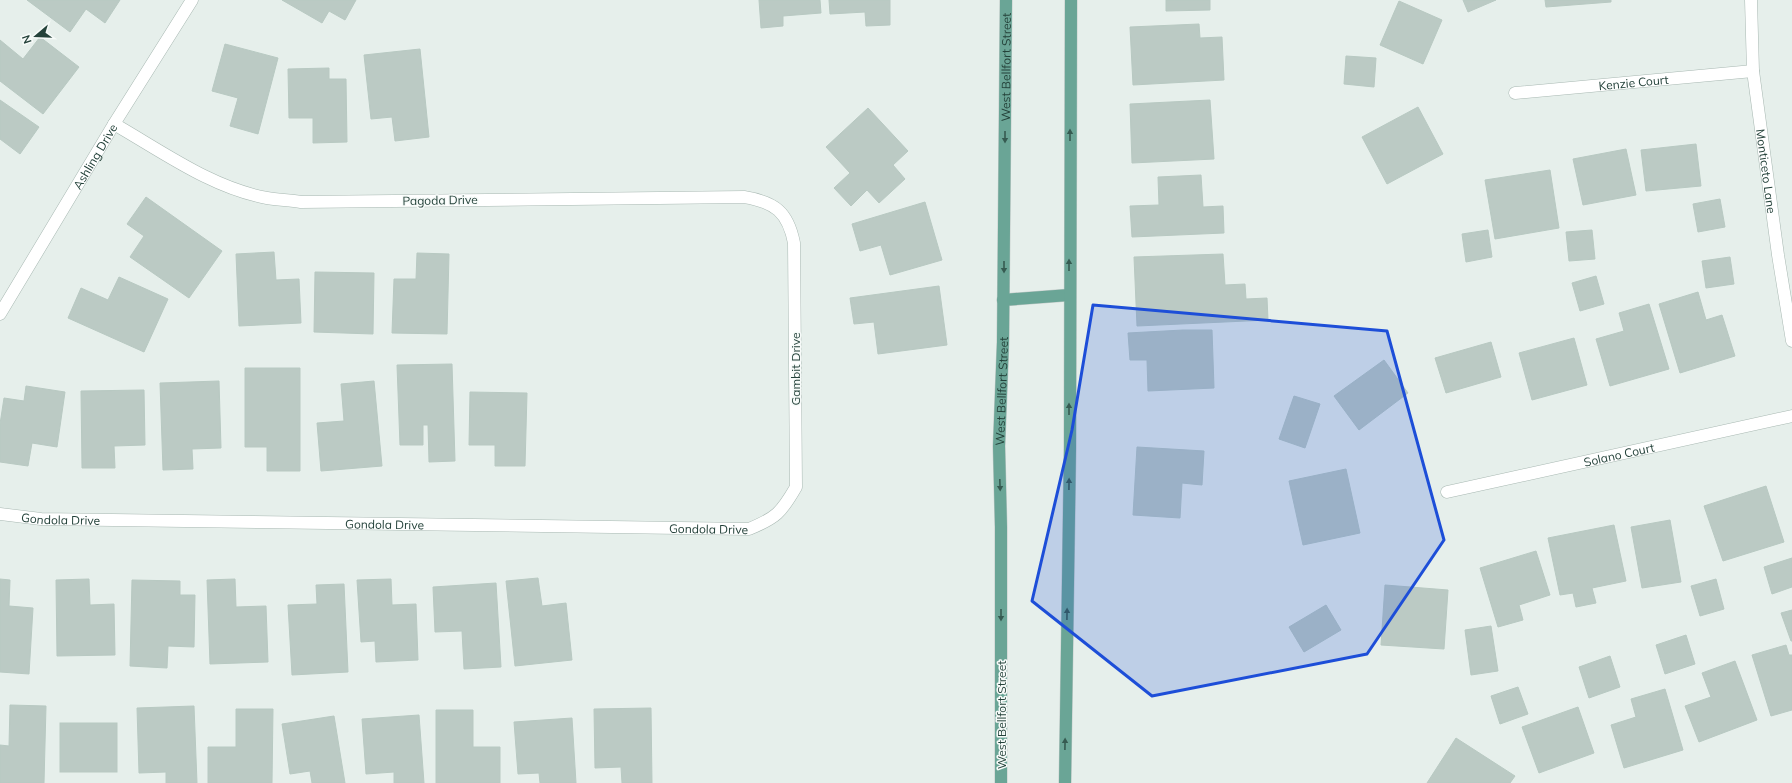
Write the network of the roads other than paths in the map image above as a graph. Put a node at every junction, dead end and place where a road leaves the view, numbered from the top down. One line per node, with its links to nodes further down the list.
1 (192, 0): 7 (street, Ashling Drive)
2 (1006, 0): 10 (main road, West Bellfort Street, one-way to 10)
3 (1071, 0): 9 (main road, one-way to 3)
4 (1751, 0): 5 (street, Monticeto Lane)
5 (1752, 71): 6 (street, Kenzie Court); 12 (street, Monticeto Lane)
6 (1515, 93)
7 (114, 124): 8 (street, Pagoda Drive); 11 (street, Ashling Drive)
8 (779, 211): 16 (street, Gambit Drive)
9 (1069, 295): 10 (main road); 18 (main road, one-way to 9)
10 (1003, 300): 17 (main road, West Bellfort Street, one-way to 17)
11 (0, 314)
12 (1792, 341)
13 (1792, 416): 14 (street, Solano Court)
14 (1447, 492)
15 (0, 514): 16 (street, Gondola Drive)
16 (769, 521)
17 (1001, 783)
18 (1065, 783)

